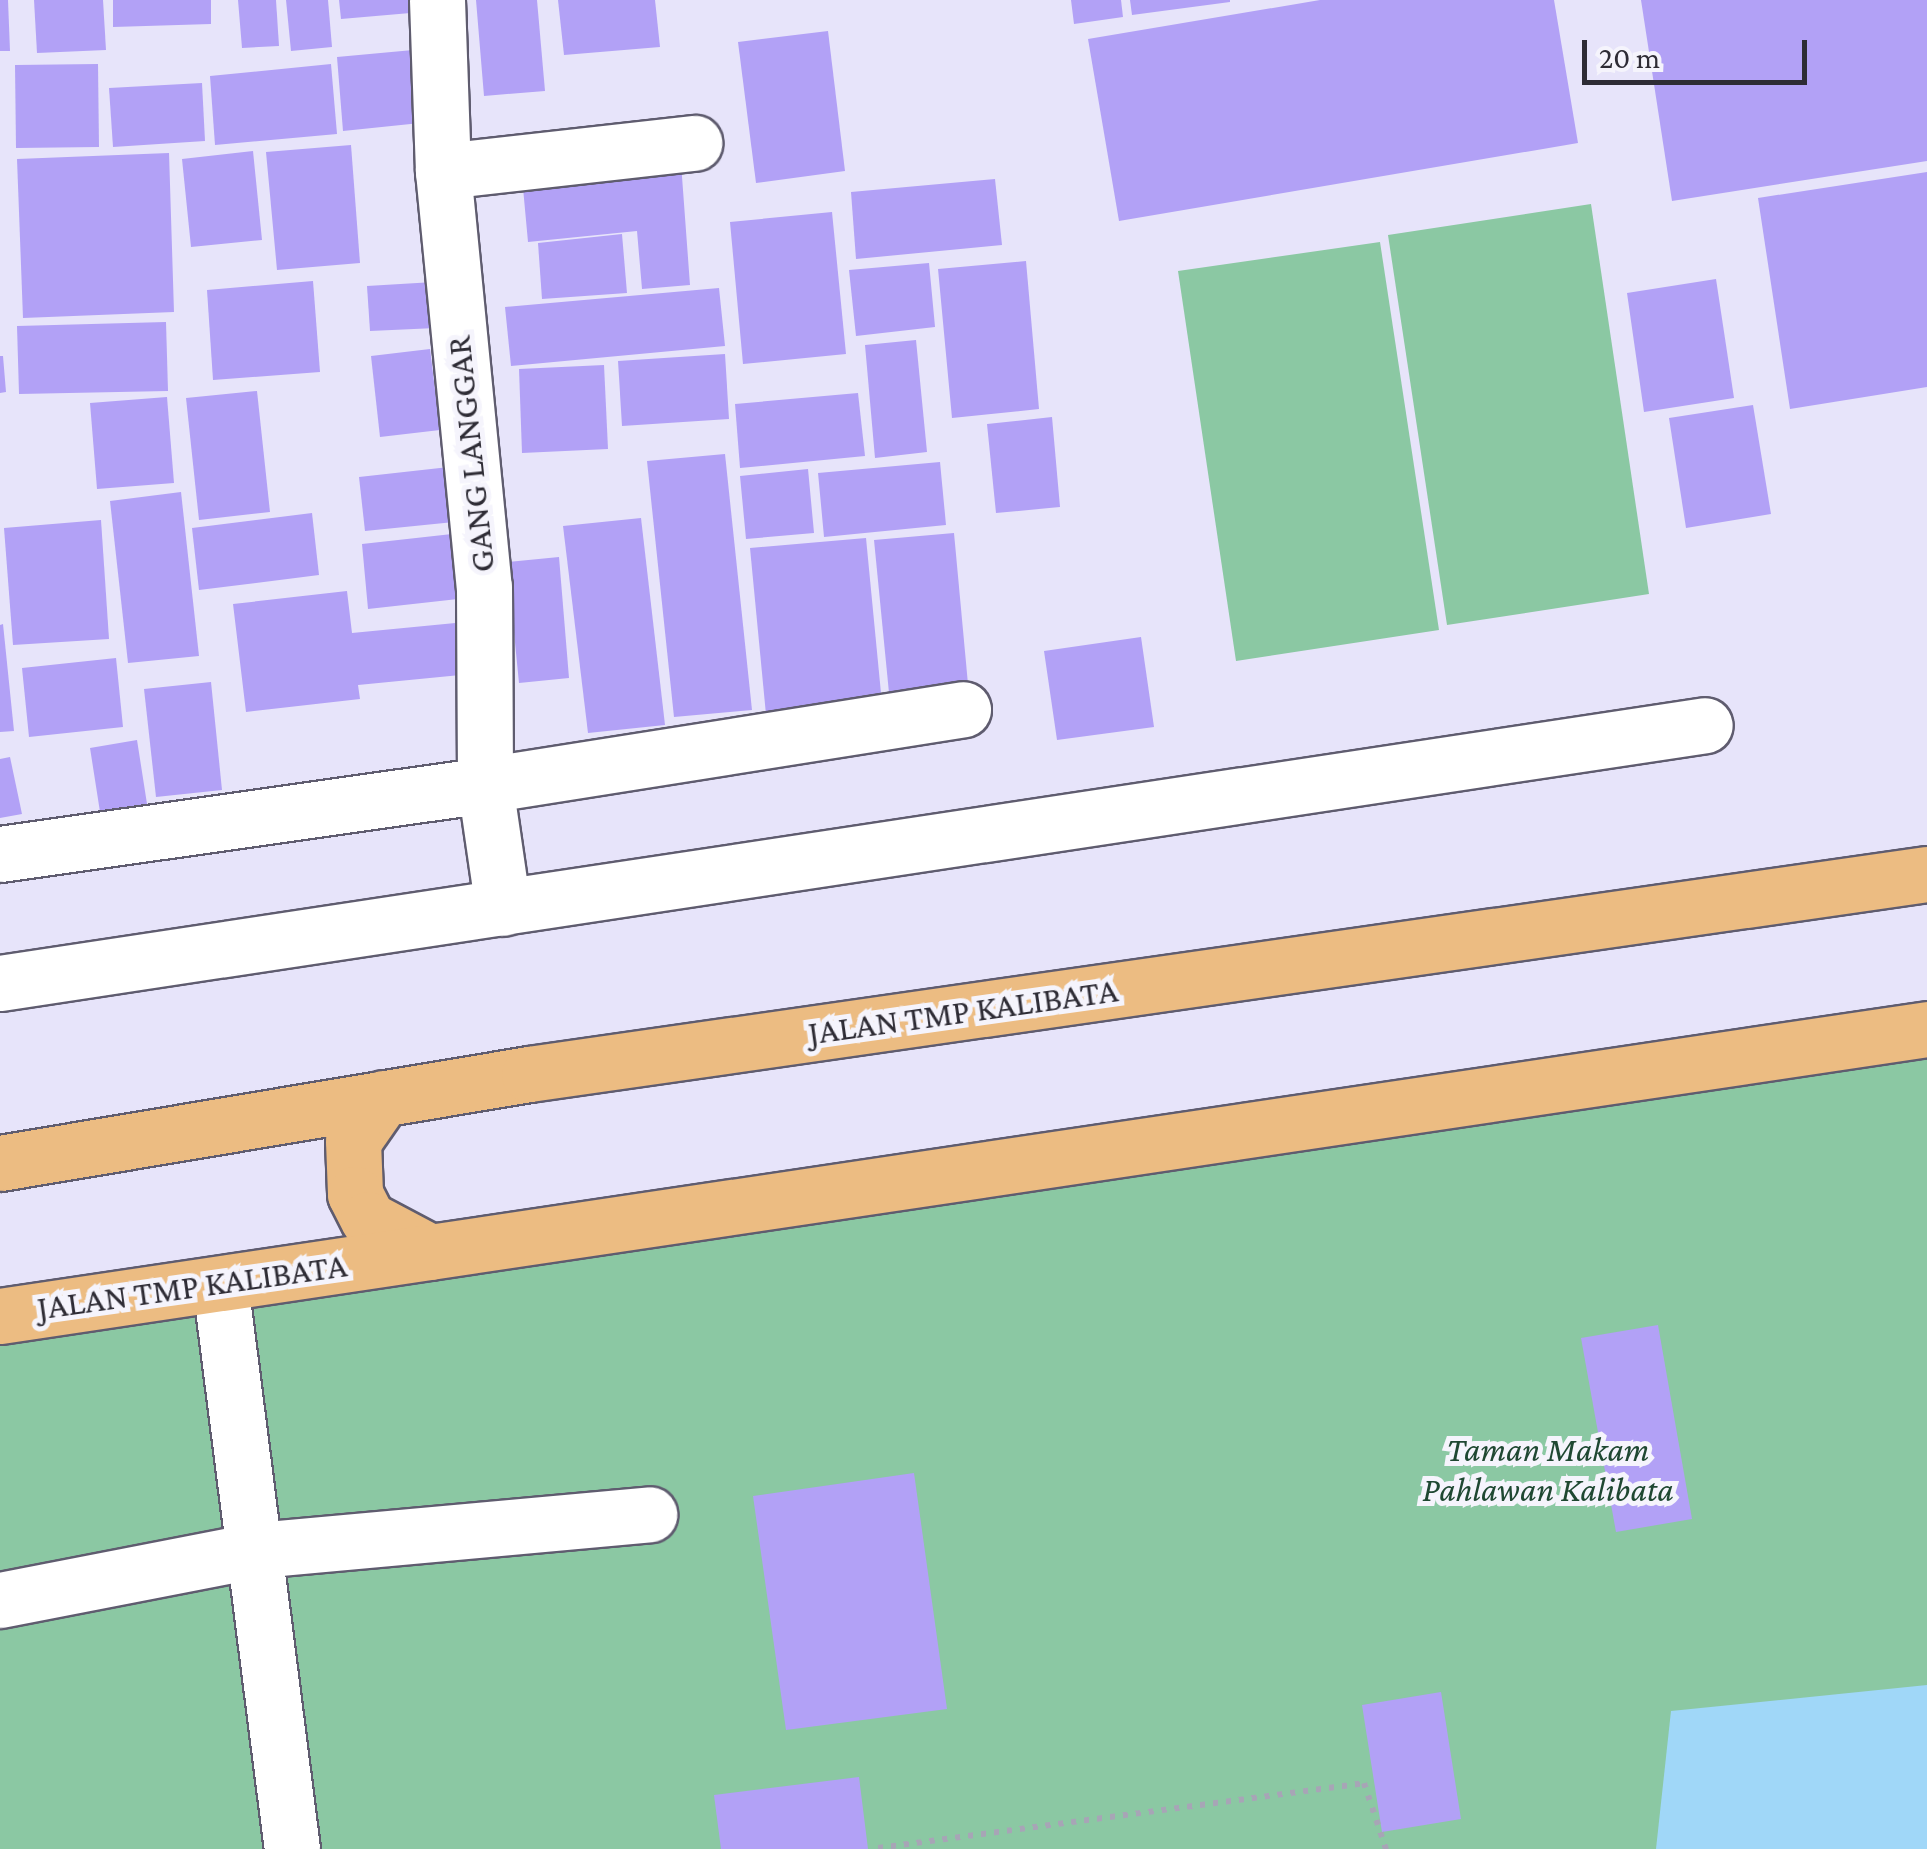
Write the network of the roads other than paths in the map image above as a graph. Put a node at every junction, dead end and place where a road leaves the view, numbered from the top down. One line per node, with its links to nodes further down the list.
1 (438, 0): 3 (street, GANG LANGGAR)
2 (694, 144): 3 (street)
3 (443, 170): 6 (street, GANG LANGGAR)
4 (963, 709): 6 (street)
5 (1706, 725): 9 (street)
6 (485, 785): 7 (street); 9 (street, GANG LANGGAR)
7 (0, 854)
8 (1927, 874): 12 (main road, JALAN TMP KALIBATA)
9 (503, 908): 10 (street)
10 (0, 983)
11 (1927, 1029): 14 (main road, JALAN TMP KALIBATA)
12 (383, 1098): 13 (main road, JALAN TMP KALIBATA); 14 (main road)
13 (0, 1163)
14 (430, 1252): 15 (main road, JALAN TMP KALIBATA)
15 (220, 1284): 16 (main road, JALAN TMP KALIBATA); 18 (street)
16 (0, 1316)
17 (650, 1514): 18 (street)
18 (258, 1550): 19 (street); 20 (street)
19 (0, 1600)
20 (292, 1849)

